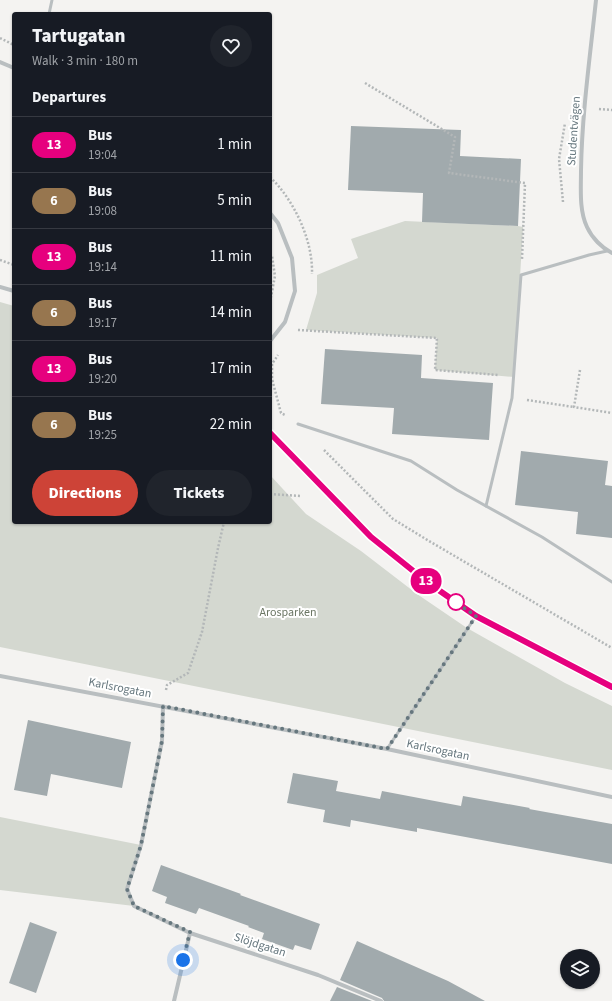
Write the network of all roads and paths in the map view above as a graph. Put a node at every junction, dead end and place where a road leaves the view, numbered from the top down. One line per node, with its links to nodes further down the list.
1 (52, 0): 3 (lane)
2 (596, 0): 12 (street, Studentvägen)
3 (49, 12)
4 (0, 38): 5 (path)
5 (12, 44)
6 (0, 62): 7 (street)
7 (12, 67)
8 (365, 83): 17 (path)
9 (599, 109): 10 (path)
10 (612, 110)
11 (272, 216): 21 (street)
12 (608, 251): 14 (street, Studentvägen); 17 (lane)
13 (272, 253): 20 (path)
14 (612, 253)
15 (0, 260): 16 (path)
16 (12, 263)
17 (521, 275): 24 (lane)
18 (0, 287): 19 (street)
19 (12, 290)
20 (272, 292)
21 (285, 322): 22 (street); 24 (path)
22 (272, 338)
23 (580, 370): 27 (path)
24 (514, 376): 26 (lane)
25 (272, 379): 29 (path)
26 (512, 398): 27 (path); 34 (lane)
27 (574, 407): 28 (path)
28 (612, 413)
29 (298, 424): 34 (lane)
30 (272, 435): 36 (street)
31 (323, 449): 39 (path)
32 (272, 494): 33 (path)
33 (300, 496)
34 (486, 506): 37 (lane)
35 (224, 524): 42 (path)
36 (371, 537): 38 (street)
37 (612, 582)
38 (476, 616): 41 (street); 43 (lane)
39 (612, 648)
40 (0, 676): 42 (street, Karlsrogatan)
41 (612, 688)
42 (163, 706): 43 (street, Karlsrogatan); 45 (street, Slöjdgatan)
43 (387, 749): 44 (street, Karlsrogatan)
44 (612, 797)
45 (190, 932): 46 (street); 47 (street, Slöjdgatan)
46 (174, 1001)
47 (381, 1001)

